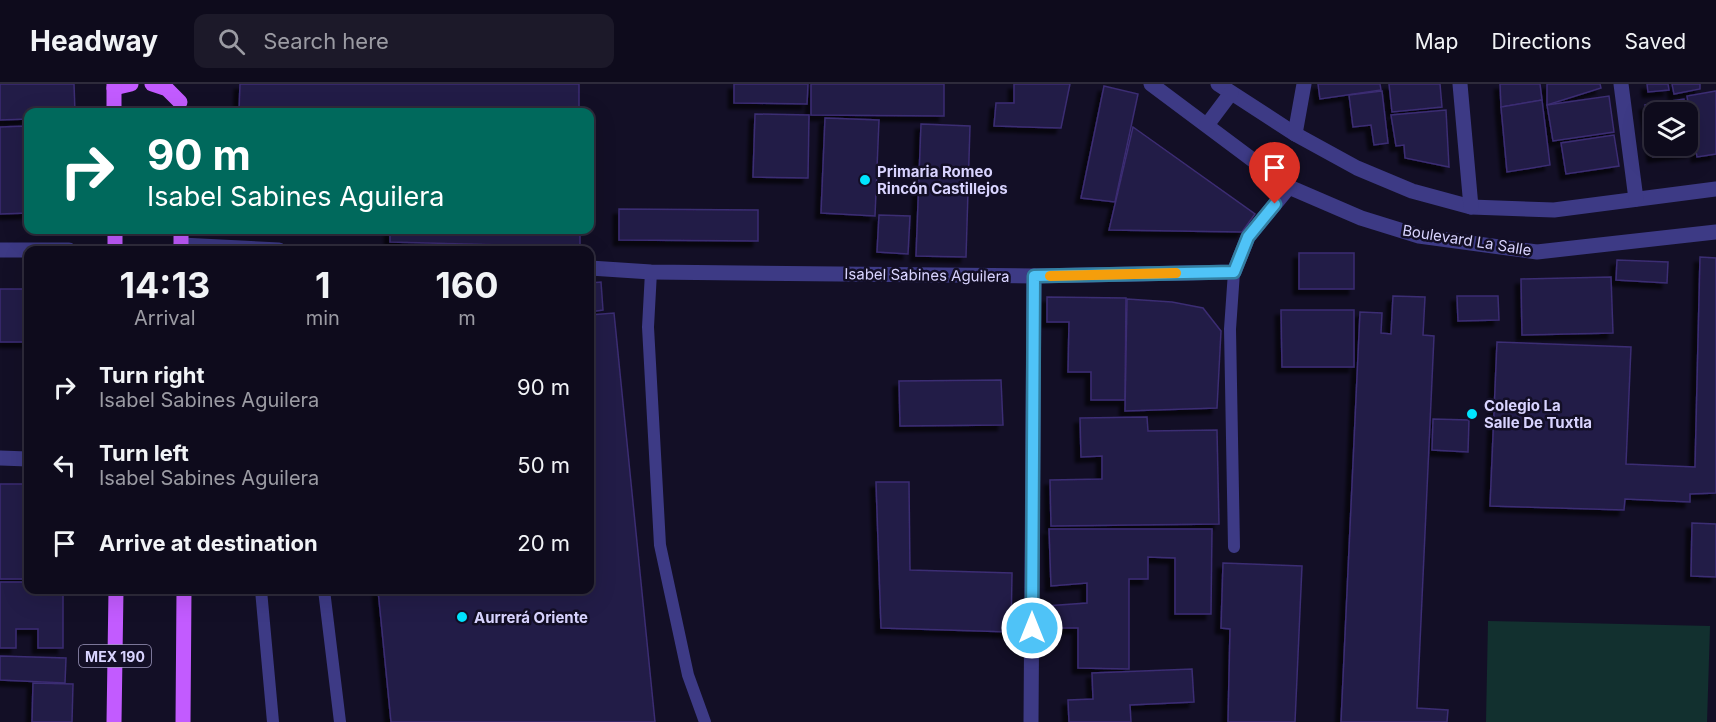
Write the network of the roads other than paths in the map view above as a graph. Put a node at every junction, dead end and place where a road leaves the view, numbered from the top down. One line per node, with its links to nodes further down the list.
1 (131, 84): 8 (main road)
2 (152, 84): 10 (main road)
3 (180, 84): 10 (main road)
4 (1151, 84): 12 (street, Boulevard La Salle)
5 (1304, 84): 13 (street)
6 (1460, 84): 17 (street)
7 (1621, 84): 16 (street)
8 (114, 86): 11 (main road)
9 (1224, 89): 12 (street); 13 (street)
10 (180, 107)
11 (114, 108)
12 (1206, 125): 14 (street, Boulevard La Salle)
13 (1295, 134): 17 (street)
14 (1289, 187): 18 (street, Boulevard La Salle); 25 (street)
15 (1716, 189): 16 (street)
16 (1636, 199): 17 (street)
17 (1471, 207)
18 (1716, 232)
19 (181, 242): 20 (street)
20 (230, 246)
21 (0, 250): 22 (street)
22 (24, 250)
23 (594, 268): 24 (street, Isabel Sabines Aguilera)
24 (651, 272): 26 (street, Isabel Sabines Aguilera); 38 (lane)
25 (1234, 272): 26 (street, Isabel Sabines Aguilera); 29 (lane)
26 (1034, 276): 39 (street)
27 (0, 458): 28 (street)
28 (24, 459)
29 (1233, 548)
30 (116, 594): 34 (main road, MEX 190)
31 (184, 594): 35 (main road)
32 (261, 594): 36 (lane)
33 (324, 594): 37 (lane)
34 (114, 722)
35 (183, 722)
36 (273, 722)
37 (340, 722)
38 (705, 722)
39 (1031, 722)

